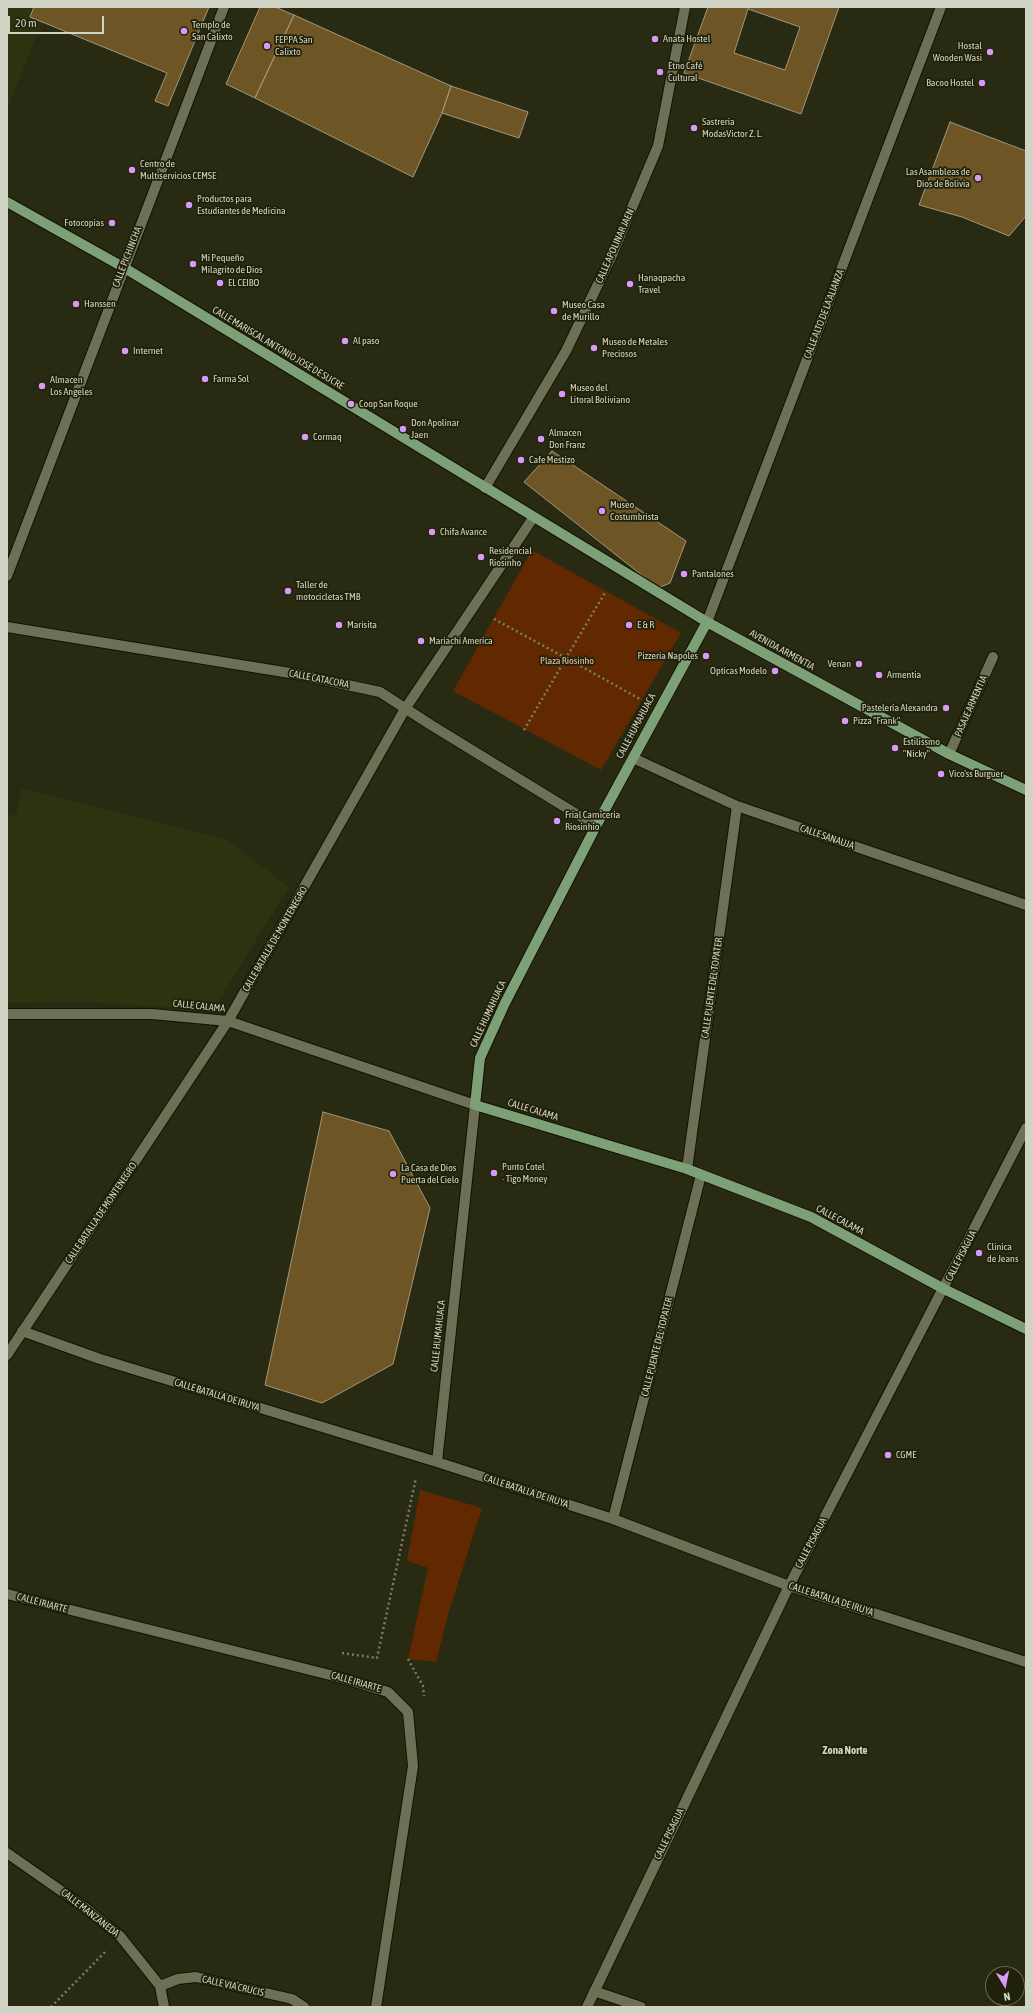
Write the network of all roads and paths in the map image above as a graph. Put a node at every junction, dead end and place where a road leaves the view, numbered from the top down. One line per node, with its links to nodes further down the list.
1 (224, 7): 5 (street, CALLE PICHINCHA)
2 (685, 7): 6 (street, CALLE APOLINAR JAEN)
3 (940, 7): 11 (street, CALLE ALTO DE LA ALIANZA)
4 (7, 202): 5 (main road, CALLE MARISCAL ANTONIO JOSÉ DE SUCRE)
5 (123, 268): 6 (main road, CALLE MARISCAL ANTONIO JOSÉ DE SUCRE); 8 (street, CALLE PICHINCHA)
6 (485, 488): 7 (main road, CALLE MARISCAL ANTONIO JOSÉ DE SUCRE)
7 (533, 518): 11 (main road, AVENIDA ARMENTIA); 16 (street, CALLE BATALLA DE MONTENEGRO)
8 (7, 576)
9 (606, 592): 14 (path)
10 (494, 620): 14 (path)
11 (707, 622): 18 (main road, AVENIDA ARMENTIA); 19 (main road, CALLE HUMAHUACA)
12 (7, 627): 16 (street, CALLE CATACORA)
13 (993, 657): 18 (street, PASAJE ARMENTIA)
14 (566, 658): 15 (path); 17 (path)
15 (642, 701)
16 (405, 709): 22 (street, CALLE CATACORA); 25 (street, CALLE BATALLA DE MONTENEGRO)
17 (524, 730)
18 (949, 754): 20 (main road, AVENIDA ARMENTIA)
19 (633, 758): 21 (street, CALLE SANAUJA); 22 (main road, CALLE HUMAHUACA)
20 (1026, 790)
21 (737, 806): 23 (street, CALLE SANAUJA); 28 (street, CALLE PUENTE DEL TOPATER)
22 (596, 826): 26 (main road, CALLE HUMAHUACA)
23 (1026, 905)
24 (7, 1014): 25 (street, CALLE CALAMA)
25 (228, 1021): 26 (street, CALLE CALAMA); 32 (street, CALLE BATALLA DE MONTENEGRO)
26 (475, 1105): 28 (main road, CALLE CALAMA); 35 (street, CALLE HUMAHUACA)
27 (1026, 1128): 30 (street, CALLE PISAGUA)
28 (687, 1169): 29 (main road, CALLE CALAMA)
29 (701, 1175): 30 (main road, CALLE CALAMA); 36 (street, CALLE PUENTE DEL TOPATER)
30 (944, 1288): 31 (main road, CALLE CALAMA); 37 (street, CALLE PISAGUA)
31 (1026, 1329)
32 (22, 1331): 33 (street, CALLE BATALLA DE MONTENEGRO); 34 (street, CALLE BATALLA DE IRUYA)
33 (7, 1355)
34 (420, 1458): 35 (street, CALLE BATALLA DE IRUYA); 40 (path)
35 (437, 1462): 36 (street, CALLE BATALLA DE IRUYA)
36 (613, 1519): 37 (street, CALLE BATALLA DE IRUYA)
37 (788, 1586): 39 (street, CALLE BATALLA DE IRUYA); 44 (street, CALLE PISAGUA)
38 (7, 1594): 40 (street, CALLE IRIARTE)
39 (1026, 1662)
40 (338, 1677): 48 (street, CALLE IRIARTE)
41 (7, 1853): 42 (street, CALLE MANZANEDA)
42 (120, 1936): 43 (street, CALLE MANZANEDA); 45 (path)
43 (160, 1986): 46 (street); 47 (street, CALLE VIA CRUCIS)
44 (594, 1991): 49 (street, CALLE PISAGUA); 50 (street)
45 (51, 2007)
46 (164, 2007)
47 (304, 2007)
48 (376, 2007)
49 (587, 2007)
50 (641, 2007)

